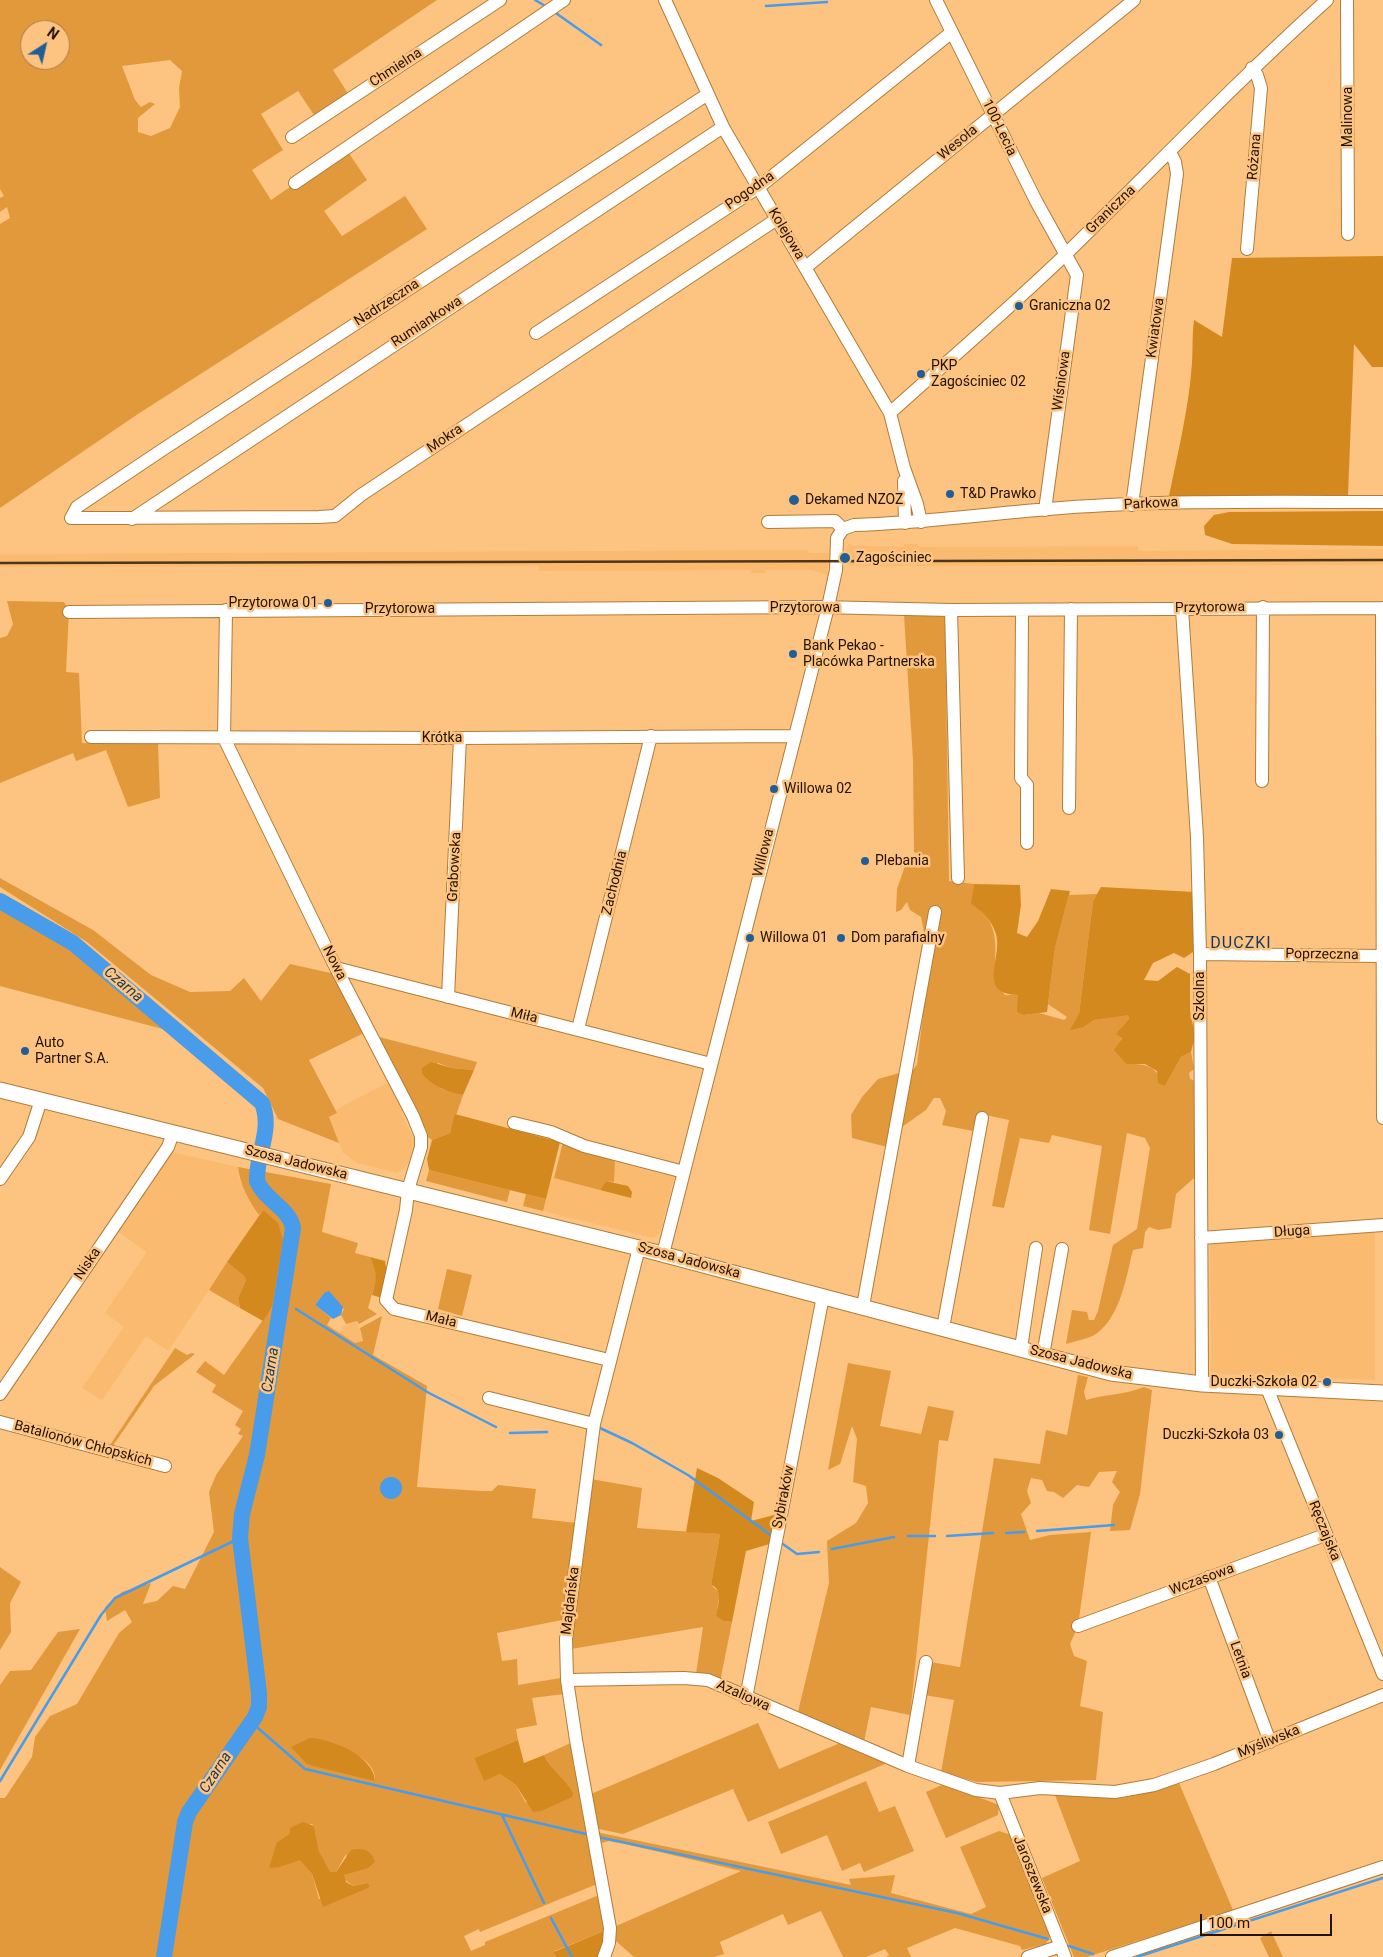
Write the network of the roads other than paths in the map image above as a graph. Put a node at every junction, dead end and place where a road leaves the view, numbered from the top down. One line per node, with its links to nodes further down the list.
1 (500, 0): 13 (street, Chmielna)
2 (665, 0): 10 (street, Kolejowa)
3 (936, 0): 8 (street, 100-Lecia)
4 (1134, 0): 11 (street, Wesoła)
5 (1327, 0): 9 (street, Graniczna)
6 (1347, 0): 18 (street, Malinowa)
7 (556, 5): 15 (street)
8 (952, 32): 11 (street, 100-Lecia); 16 (street, Pogodna)
9 (1252, 68): 14 (street, Graniczna); 19 (street, Różana)
10 (708, 94): 12 (street, Kolejowa); 28 (street, Nadrzeczna)
11 (992, 114): 20 (street, 100-Lecia); 21 (street, Wesoła)
12 (723, 127): 16 (street, Kolejowa); 29 (street, Rumiankowa)
13 (292, 137)
14 (1170, 152): 20 (street, Graniczna); 26 (street, Kwiatowa)
15 (295, 182)
16 (759, 188): 17 (street, Kolejowa); 22 (street, Pogodna)
17 (777, 219): 21 (street, Kolejowa); 29 (street, Mokra)
18 (1348, 234)
19 (1248, 249)
20 (1065, 255): 23 (street, Graniczna); 27 (street, Wiśniowa)
21 (806, 267): 23 (street, Kolejowa)
22 (536, 333)
23 (890, 413): 24 (street, Kolejowa)
24 (904, 468): 31 (street, Kolejowa); 32 (street, Kolejowa)
25 (1383, 502): 26 (street, Parkowa)
26 (1132, 505): 27 (street, Parkowa)
27 (1045, 510): 31 (street, Parkowa)
28 (71, 518): 29 (street, Mokra)
29 (132, 519)
30 (768, 522): 33 (street)
31 (920, 522): 32 (street)
32 (905, 523): 33 (street)
33 (843, 529): 34 (street, Willowa)
34 (828, 607): 39 (street, Przytorowa); 40 (street, Przytorowa); 44 (street, Willowa)
35 (1263, 607): 36 (street, Przytorowa); 38 (street, Przytorowa); 48 (street)
36 (1382, 608): 54 (street)
37 (1071, 609): 38 (street, Przytorowa); 41 (street, Przytorowa); 49 (street)
38 (1182, 609): 53 (street, Szkolna)
39 (226, 610): 42 (street, Przytorowa); 46 (street)
40 (951, 610): 41 (street, Przytorowa); 51 (street)
41 (1022, 610): 50 (street)
42 (69, 612)
43 (651, 736): 44 (street, Krótka); 47 (street, Krótka); 57 (street, Zachodnia)
44 (794, 736): 58 (street, Willowa)
45 (91, 737): 46 (street, Krótka)
46 (224, 738): 47 (street, Krótka); 55 (street, Nowa)
47 (460, 738): 56 (street, Grabowska)
48 (1262, 781)
49 (1069, 808)
50 (1027, 843)
51 (958, 878)
52 (935, 912): 75 (street)
53 (1200, 954): 54 (street, Poprzeczna); 69 (street, Szkolna)
54 (1383, 956): 62 (street)
55 (336, 968): 56 (street, Miła); 67 (street, Nowa)
56 (448, 996): 57 (street, Miła)
57 (578, 1030): 58 (street, Miła)
58 (711, 1064): 65 (street, Willowa)
59 (0, 1090): 60 (main road, Szosa Jadowska)
60 (41, 1100): 64 (main road, Szosa Jadowska); 66 (street)
61 (982, 1118): 76 (street)
62 (1383, 1118)
63 (514, 1123): 65 (street)
64 (173, 1133): 67 (main road, Szosa Jadowska); 83 (street, Niska)
65 (684, 1172): 73 (street, Willowa)
66 (0, 1179)
67 (408, 1190): 70 (main road, Szosa Jadowska); 79 (street, Mała)
68 (1383, 1225): 69 (street, Długa)
69 (1201, 1238): 80 (street, Szkolna)
70 (639, 1248): 73 (main road, Szosa Jadowska); 79 (street, Majdańska)
71 (1036, 1248): 77 (street)
72 (1062, 1249): 78 (street)
73 (663, 1254): 74 (main road, Szosa Jadowska)
74 (823, 1296): 75 (main road, Szosa Jadowska); 95 (street, Sybiraków)
75 (863, 1306): 76 (main road, Szosa Jadowska)
76 (943, 1328): 77 (main road, Szosa Jadowska)
77 (1021, 1348): 78 (main road, Szosa Jadowska)
78 (1043, 1355): 80 (main road, Szosa Jadowska)
79 (609, 1360): 86 (street, Majdańska)
80 (1202, 1384): 81 (main road, Szosa Jadowska)
81 (1267, 1388): 82 (main road, Szosa Jadowska); 88 (street, Ręczajska)
82 (1383, 1393)
83 (0, 1394)
84 (489, 1398): 86 (street)
85 (0, 1422): 87 (street, Batalionów Chłopskich)
86 (594, 1424): 93 (street, Majdańska)
87 (165, 1466)
88 (1326, 1534): 89 (street, Wczasowa); 92 (street, Ręczajska)
89 (1210, 1577): 90 (street, Wczasowa); 96 (street, Letnia)
90 (1078, 1626)
91 (926, 1662): 97 (street)
92 (1383, 1674)
93 (567, 1680): 95 (street, Azaliowa); 102 (street, Majdańska)
94 (1383, 1695): 96 (street, Myśliwska)
95 (746, 1698): 97 (street, Azaliowa)
96 (1270, 1742): 98 (street, Myśliwska)
97 (908, 1766): 99 (street, Azaliowa)
98 (1154, 1785): 99 (street, Azaliowa)
99 (1000, 1793): 101 (street, Jaroszewska)
100 (1383, 1867): 104 (street)
101 (1063, 1951): 103 (street)
102 (604, 1957)
103 (1028, 1957)
104 (1112, 1957)

